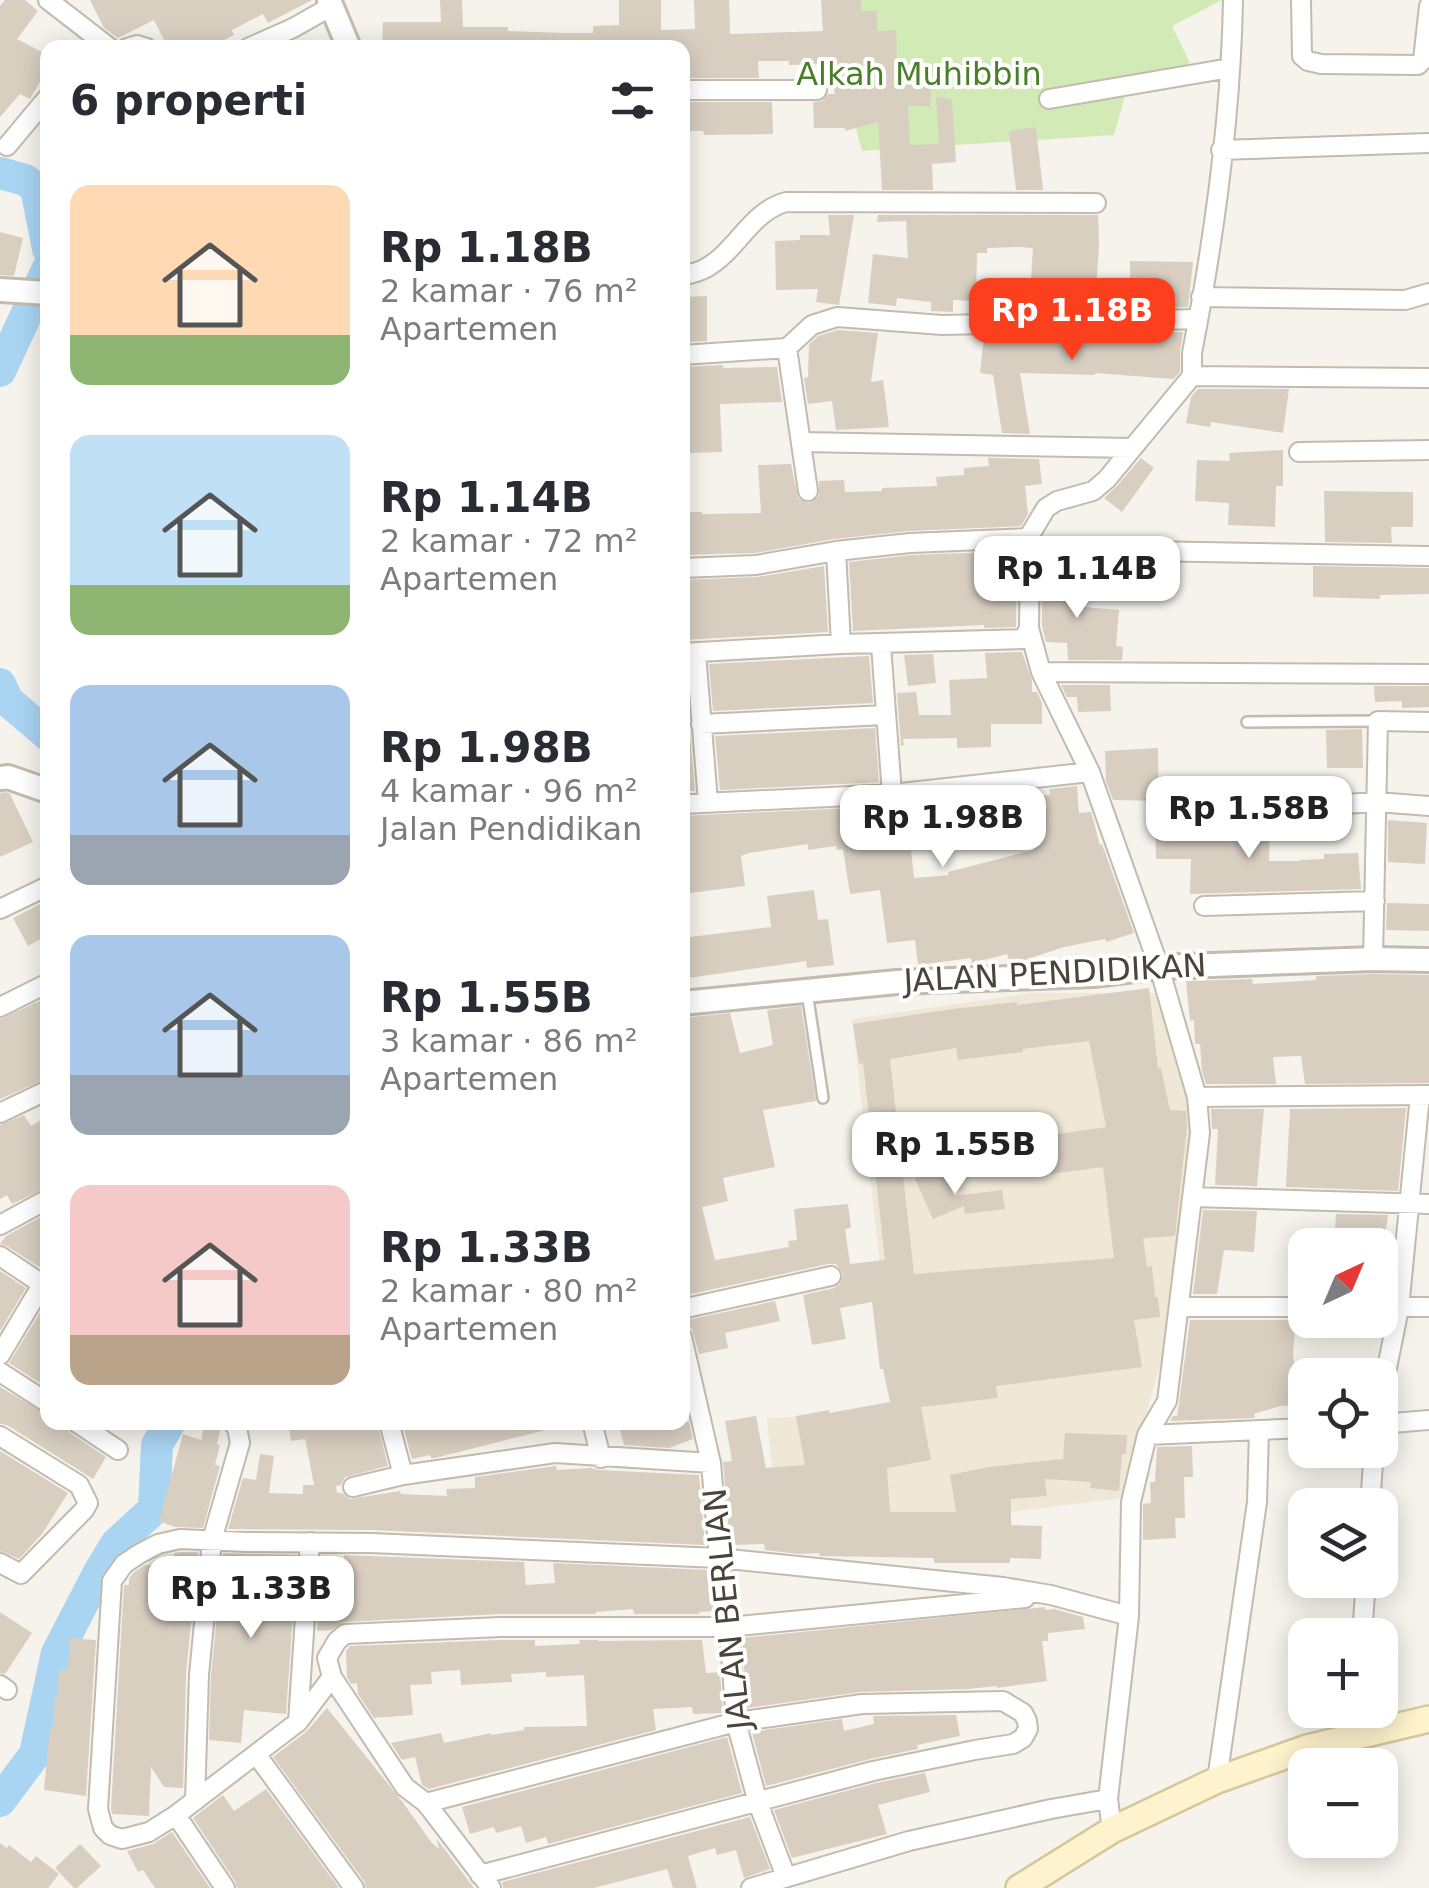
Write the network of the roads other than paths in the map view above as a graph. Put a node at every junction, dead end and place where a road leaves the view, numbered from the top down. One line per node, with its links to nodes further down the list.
1 (48, 0): 6 (street)
2 (1233, 0): 9 (street)
3 (1302, 0): 5 (street)
4 (330, 3): 7 (street); 8 (street)
5 (1429, 6)
6 (100, 40)
7 (266, 40)
8 (346, 40)
9 (1230, 68): 12 (street); 16 (street)
10 (690, 90): 11 (street)
11 (816, 90)
12 (1048, 100)
13 (40, 107): 15 (street)
14 (1429, 143): 16 (street)
15 (7, 146)
16 (1222, 150): 22 (street)
17 (1096, 203): 18 (street)
18 (690, 274)
19 (8, 291): 20 (street)
20 (40, 293)
21 (1429, 293): 22 (street)
22 (1201, 297): 23 (street)
23 (1198, 319): 24 (street); 26 (street)
24 (786, 348): 25 (street); 28 (street)
25 (690, 354)
26 (1192, 376): 27 (street); 29 (street)
27 (1429, 378)
28 (800, 442): 29 (street); 32 (street)
29 (1132, 448): 33 (street)
30 (1429, 450): 31 (street)
31 (1298, 452)
32 (808, 491)
33 (1029, 544): 34 (street); 35 (street); 37 (street)
34 (836, 551): 36 (street); 38 (street)
35 (1429, 556)
36 (690, 568)
37 (1029, 628): 39 (street); 41 (street)
38 (841, 644): 39 (street); 40 (street)
39 (881, 644): 43 (street)
40 (690, 653): 47 (street)
41 (1040, 672): 42 (street); 48 (street)
42 (1429, 674)
43 (885, 715): 47 (street); 51 (street)
44 (1378, 721): 45 (lane); 46 (street); 53 (street)
45 (1246, 722)
46 (1429, 722)
47 (701, 724): 52 (street)
48 (1090, 772): 51 (street); 63 (street)
49 (0, 778): 50 (street)
50 (40, 787)
51 (892, 794): 52 (street)
52 (708, 802): 54 (street)
53 (1378, 802): 55 (street); 56 (street); 58 (street)
54 (690, 803)
55 (1429, 806)
56 (1195, 812)
57 (40, 890): 60 (street)
58 (1375, 901): 59 (street); 61 (street)
59 (1204, 906)
60 (0, 909)
61 (1373, 958): 62 (street, JALAN PENDIDIKAN); 63 (street, JALAN PENDIDIKAN)
62 (1429, 960)
63 (1159, 966): 65 (street, JALAN PENDIDIKAN); 70 (street)
64 (40, 987): 67 (street)
65 (807, 990): 66 (street, JALAN PENDIDIKAN); 71 (lane)
66 (690, 1001)
67 (0, 1007)
68 (40, 1094): 72 (street)
69 (1424, 1095): 70 (street); 75 (street)
70 (1197, 1097): 73 (street)
71 (822, 1098)
72 (0, 1113)
73 (1192, 1196): 75 (street); 83 (street)
74 (40, 1203): 77 (street)
75 (1409, 1204): 76 (street); 79 (street)
76 (1429, 1204)
77 (0, 1225)
78 (0, 1256): 81 (street)
79 (1398, 1264)
80 (831, 1276): 84 (street)
81 (40, 1280)
82 (40, 1293): 88 (street)
83 (1180, 1306): 85 (street); 101 (street)
84 (690, 1307)
85 (1288, 1307)
86 (1429, 1307): 87 (street)
87 (1398, 1308)
88 (0, 1356)
89 (690, 1371): 104 (street, JALAN BERLIAN)
90 (0, 1372): 91 (street)
91 (40, 1399)
92 (1429, 1420): 93 (street)
93 (1398, 1423)
94 (1288, 1429): 99 (street)
95 (88, 1430): 102 (street)
96 (237, 1430): 107 (street)
97 (390, 1430): 105 (street)
98 (594, 1430): 103 (street)
99 (1259, 1430): 101 (street); 121 (street)
100 (0, 1436): 110 (street)
101 (1147, 1436): 112 (street)
102 (118, 1450)
103 (602, 1458): 104 (street); 105 (street)
104 (711, 1463): 109 (street, JALAN BERLIAN)
105 (403, 1475): 106 (street)
106 (353, 1487)
107 (212, 1540): 108 (street); 123 (street); 126 (street)
108 (310, 1542): 109 (street); 117 (street)
109 (719, 1558): 111 (street); 113 (street, JALAN BERLIAN)
110 (5, 1566)
111 (1051, 1596): 112 (street); 113 (street)
112 (1129, 1616): 122 (street)
113 (729, 1627): 114 (street); 118 (street, JALAN BERLIAN)
114 (332, 1677): 117 (street); 125 (street)
115 (1429, 1718): 116 (main road)
116 (1398, 1720)
117 (298, 1722): 120 (street)
118 (736, 1722): 124 (street, JALAN BERLIAN); 124 (street); 125 (street)
119 (1345, 1728): 121 (main road)
120 (256, 1754): 123 (street); 131 (street)
121 (1217, 1780): 127 (main road)
122 (1108, 1799): 127 (street); 128 (street)
123 (195, 1801): 126 (street)
124 (758, 1803): 128 (street, JALAN BERLIAN); 129 (street)
125 (426, 1804): 129 (street)
126 (176, 1815): 130 (street)
127 (1112, 1830): 133 (main road)
128 (786, 1877): 132 (street)
129 (486, 1882)
130 (225, 1888)
131 (354, 1888)
132 (751, 1888)
133 (1020, 1888)

